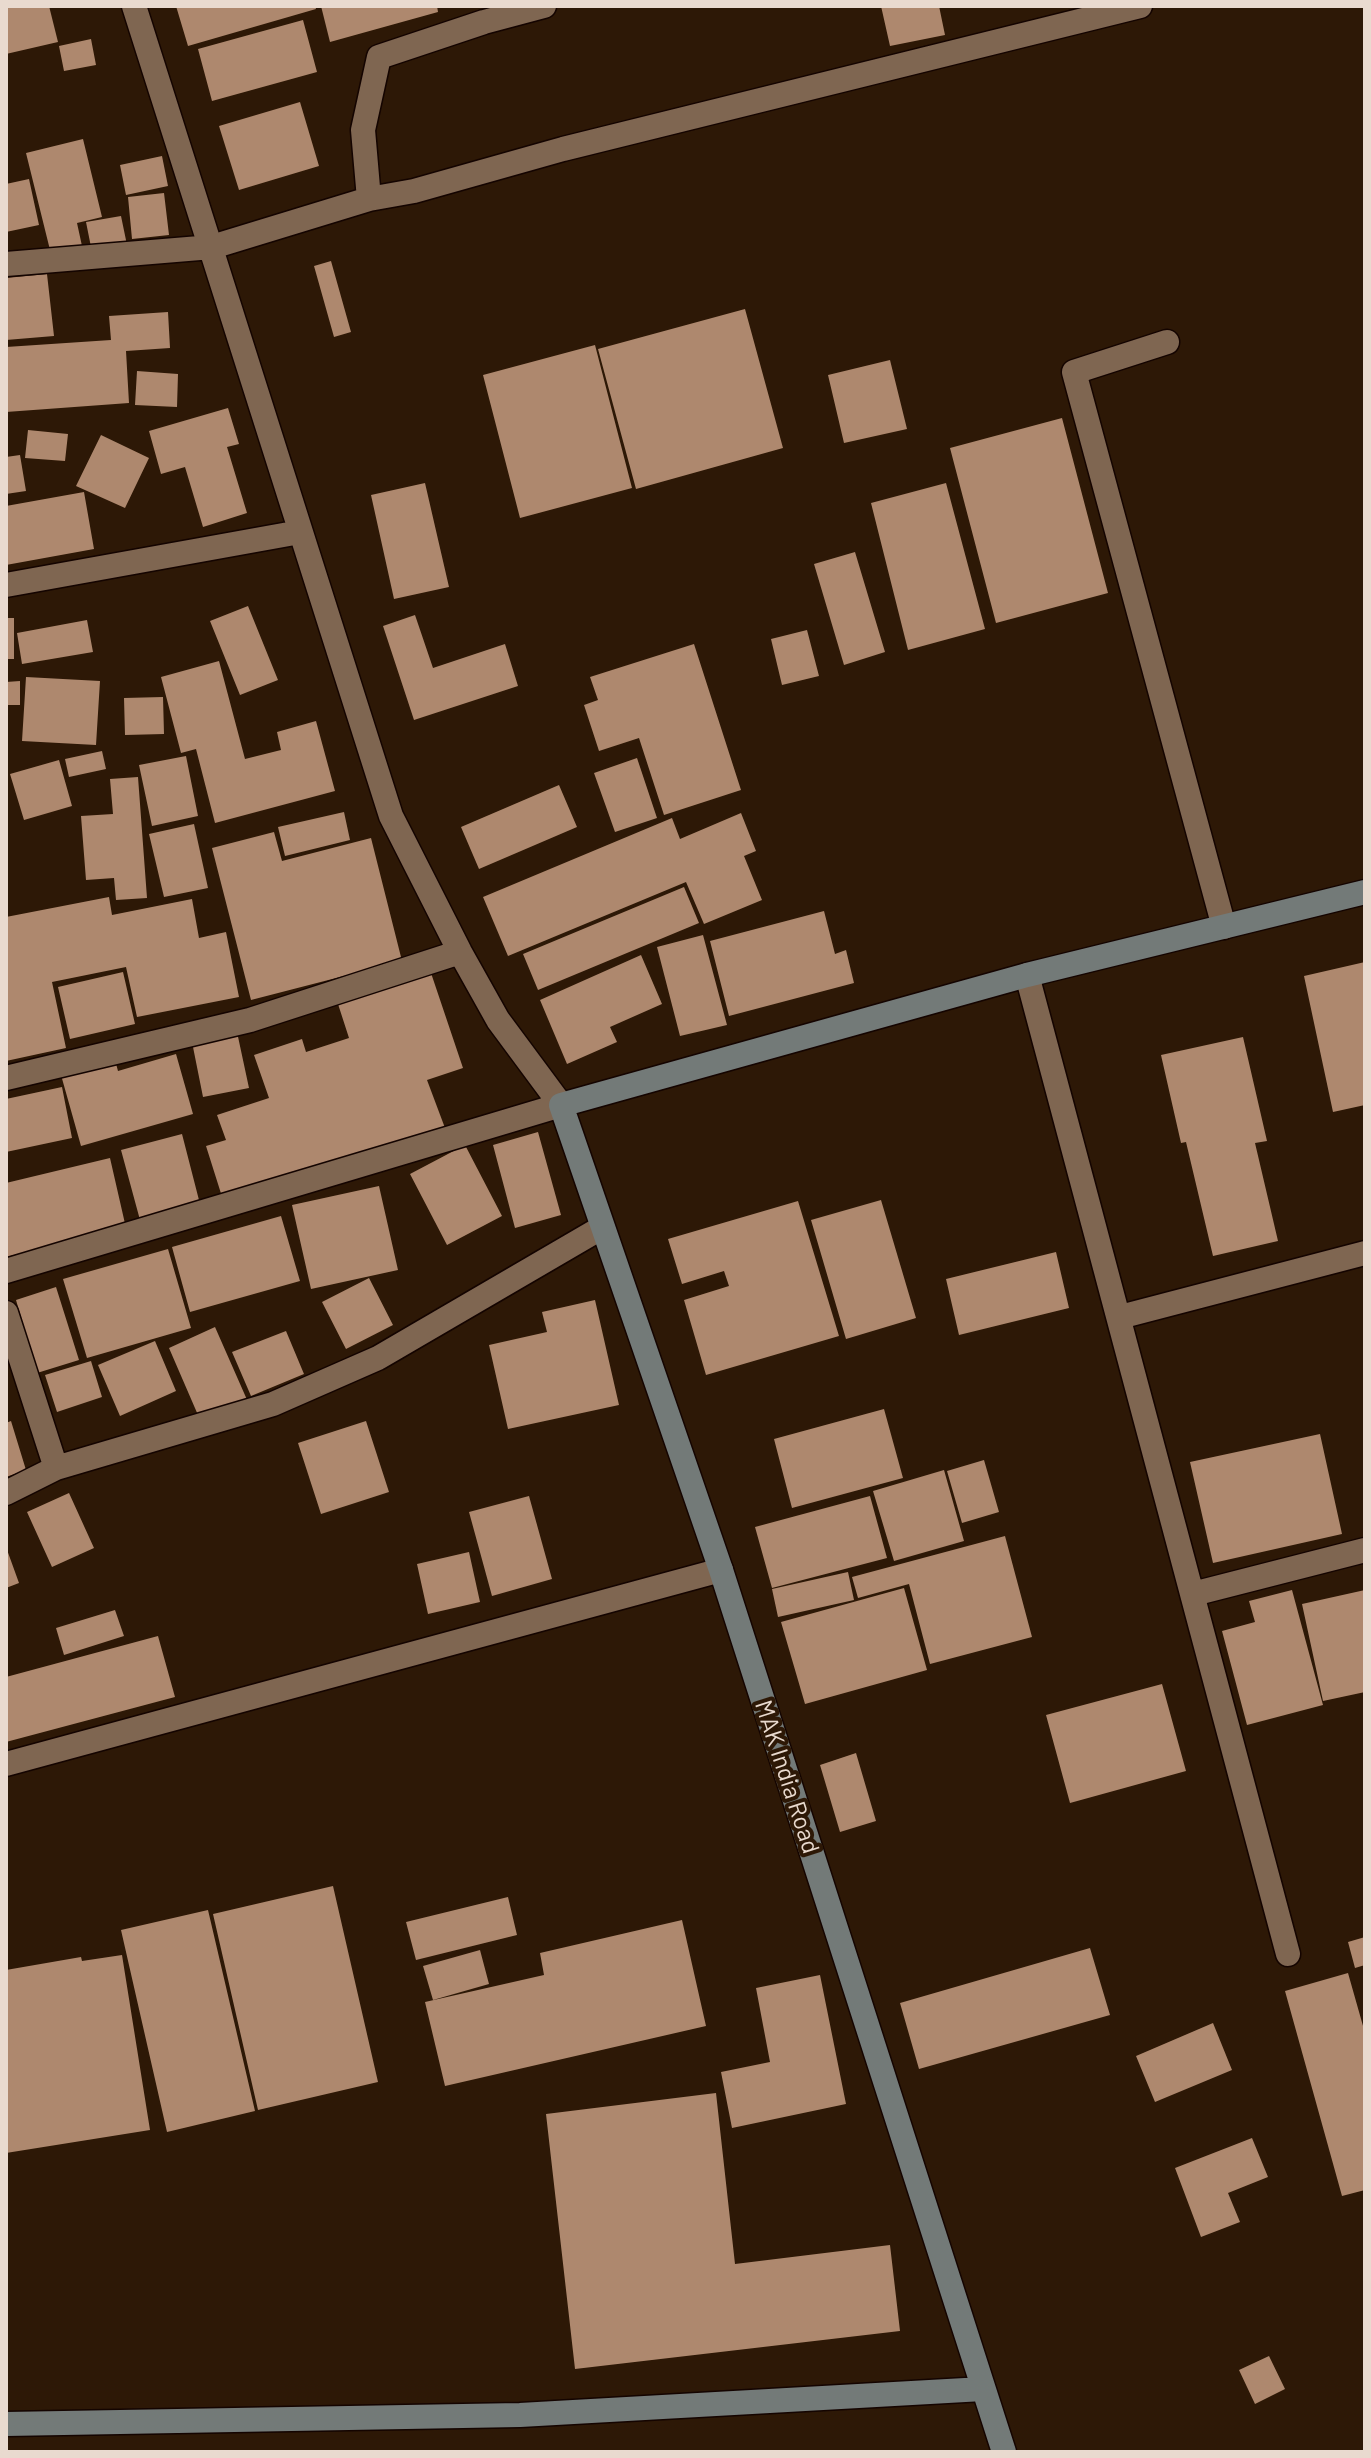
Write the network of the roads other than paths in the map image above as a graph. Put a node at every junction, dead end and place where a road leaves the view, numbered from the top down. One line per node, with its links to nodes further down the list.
1 (134, 6): 6 (street)
2 (544, 6): 4 (street)
3 (1140, 6): 5 (street)
4 (481, 14): 5 (street)
5 (369, 199): 6 (street)
6 (212, 247): 7 (street); 9 (street)
7 (6, 264)
8 (1167, 342): 12 (street)
9 (300, 532): 10 (street); 13 (street)
10 (6, 585)
11 (1365, 892): 12 (street)
12 (1224, 927): 14 (street)
13 (460, 952): 15 (street); 16 (street)
14 (1027, 975): 16 (street); 21 (street)
15 (6, 1078)
16 (561, 1105): 17 (street, MAK India Road); 19 (street)
17 (601, 1228): 22 (street); 25 (street, MAK India Road)
18 (1365, 1253): 21 (street)
19 (6, 1271)
20 (6, 1313): 22 (street)
21 (1120, 1317): 26 (street)
22 (56, 1468): 23 (street)
23 (6, 1493)
24 (1365, 1550): 26 (street)
25 (721, 1570): 27 (street); 29 (street, MAK India Road)
26 (1193, 1594): 28 (street)
27 (6, 1764)
28 (1288, 1954)
29 (983, 2389): 30 (street); 31 (street, MAK India Road)
30 (6, 2424)
31 (1004, 2452)

